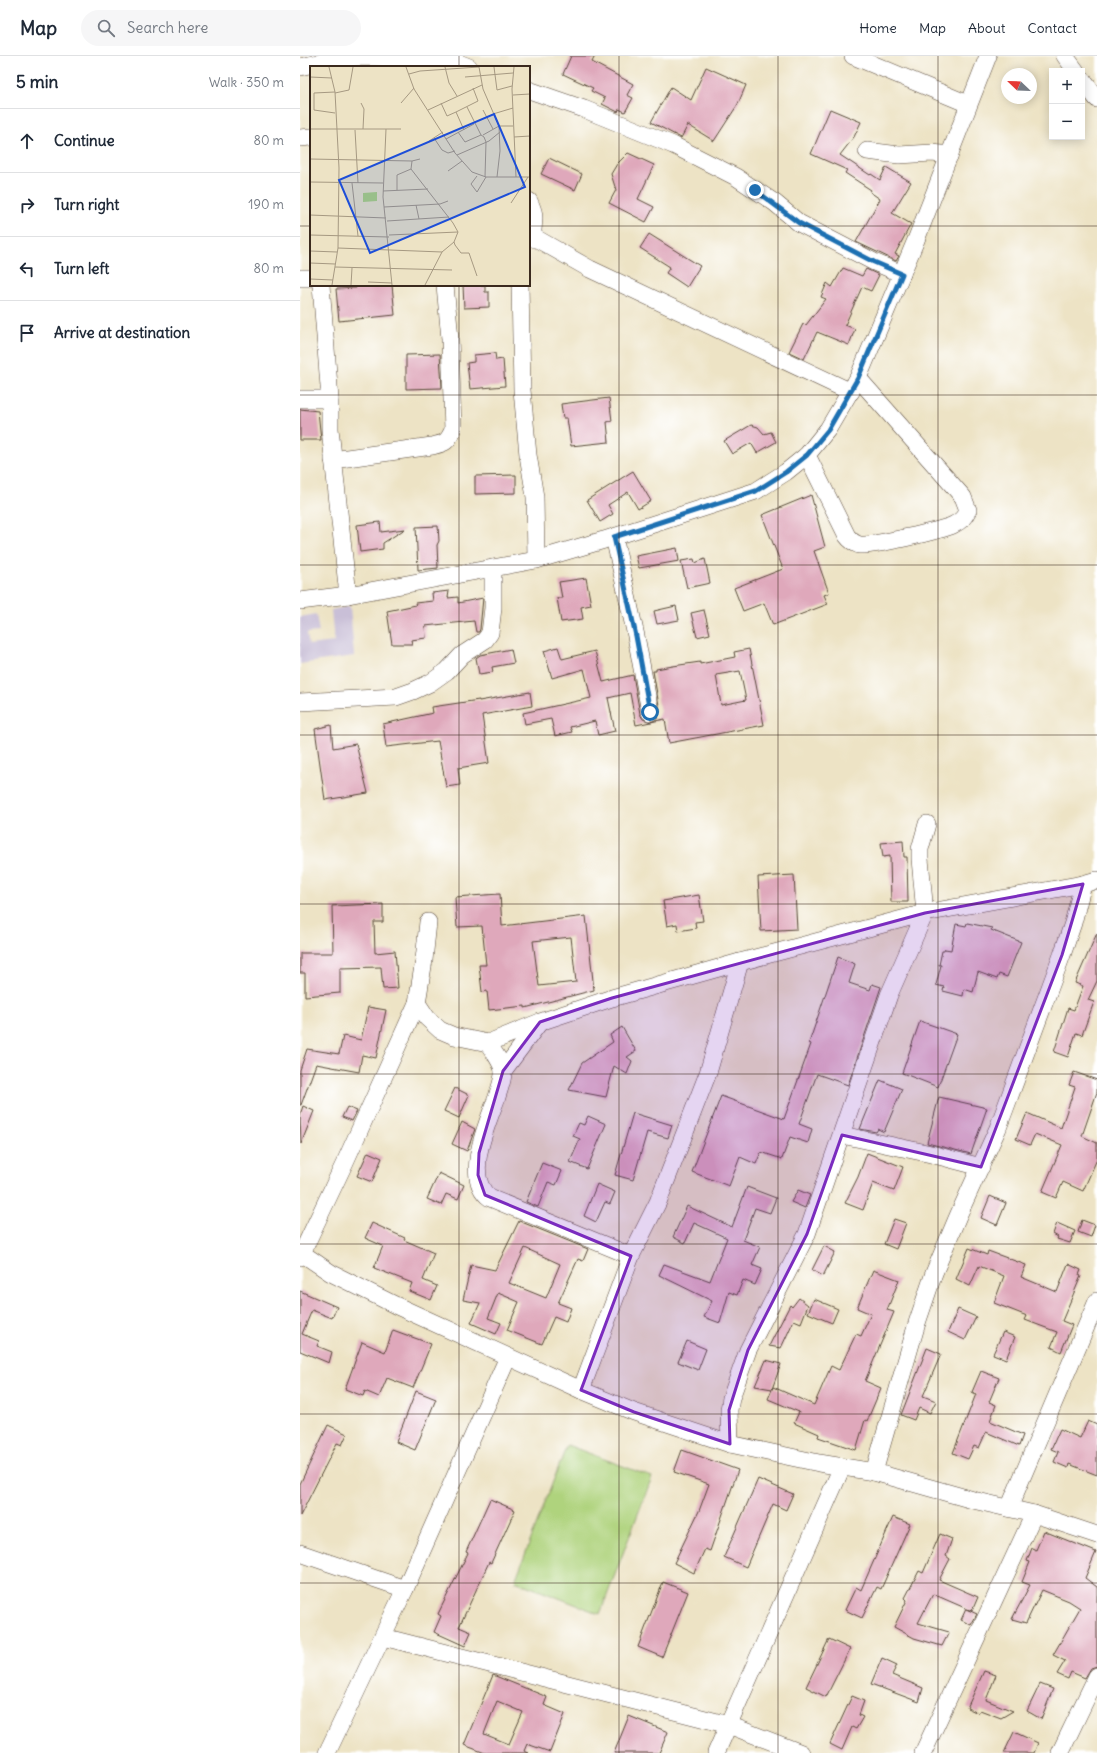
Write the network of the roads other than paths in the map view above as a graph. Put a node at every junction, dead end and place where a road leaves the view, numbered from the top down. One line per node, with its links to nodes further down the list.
1 (364, 56): 5 (street); 6 (street)
2 (854, 56): 12 (street)
3 (988, 56): 12 (street)
4 (1065, 56): 8 (street)
5 (437, 61): 7 (street)
6 (304, 63)
7 (466, 66)
8 (1074, 68)
9 (1085, 83): 11 (street)
10 (530, 90): 19 (street)
11 (1097, 99)
12 (968, 104): 16 (street)
13 (310, 137): 14 (street)
14 (300, 138)
15 (867, 151): 16 (street)
16 (950, 155): 19 (street)
17 (530, 203): 18 (street)
18 (530, 238): 23 (street)
19 (902, 274): 23 (street)
20 (321, 286): 24 (street)
21 (445, 286): 27 (street)
22 (520, 286): 29 (street)
23 (854, 385): 26 (street); 26 (street)
24 (330, 399): 25 (street); 27 (street)
25 (300, 400)
26 (807, 455): 28 (street)
27 (333, 460): 31 (street)
28 (614, 537): 29 (street); 34 (street)
29 (536, 560): 30 (street)
30 (493, 568): 31 (street); 33 (street)
31 (348, 595): 32 (street)
32 (300, 602)
33 (300, 702)
34 (650, 712)
35 (926, 824): 37 (street)
36 (1090, 882): 37 (street); 45 (street)
37 (925, 913): 39 (street); 44 (street)
38 (428, 922): 40 (street)
39 (740, 962): 41 (street); 47 (street)
40 (416, 1003): 42 (street); 46 (street)
41 (540, 1022): 42 (street); 43 (street)
42 (488, 1044): 43 (street)
43 (503, 1071): 47 (street)
44 (842, 1135): 45 (street); 51 (street)
45 (981, 1167): 53 (street)
46 (301, 1254): 49 (street)
47 (631, 1256): 50 (street)
48 (1097, 1301): 54 (street)
49 (508, 1357): 50 (street); 58 (street)
50 (581, 1390): 51 (street)
51 (730, 1444): 52 (street)
52 (842, 1467): 53 (street); 61 (street)
53 (874, 1472): 54 (street)
54 (1009, 1508): 55 (street)
55 (1034, 1514): 56 (street); 65 (street)
56 (1097, 1535)
57 (300, 1553): 58 (street)
58 (405, 1589): 59 (street)
59 (383, 1637): 61 (street); 62 (street)
60 (1097, 1676): 66 (street)
61 (729, 1725): 63 (street); 64 (street)
62 (327, 1753)
63 (716, 1753)
64 (801, 1753)
65 (923, 1753)
66 (1060, 1753)

